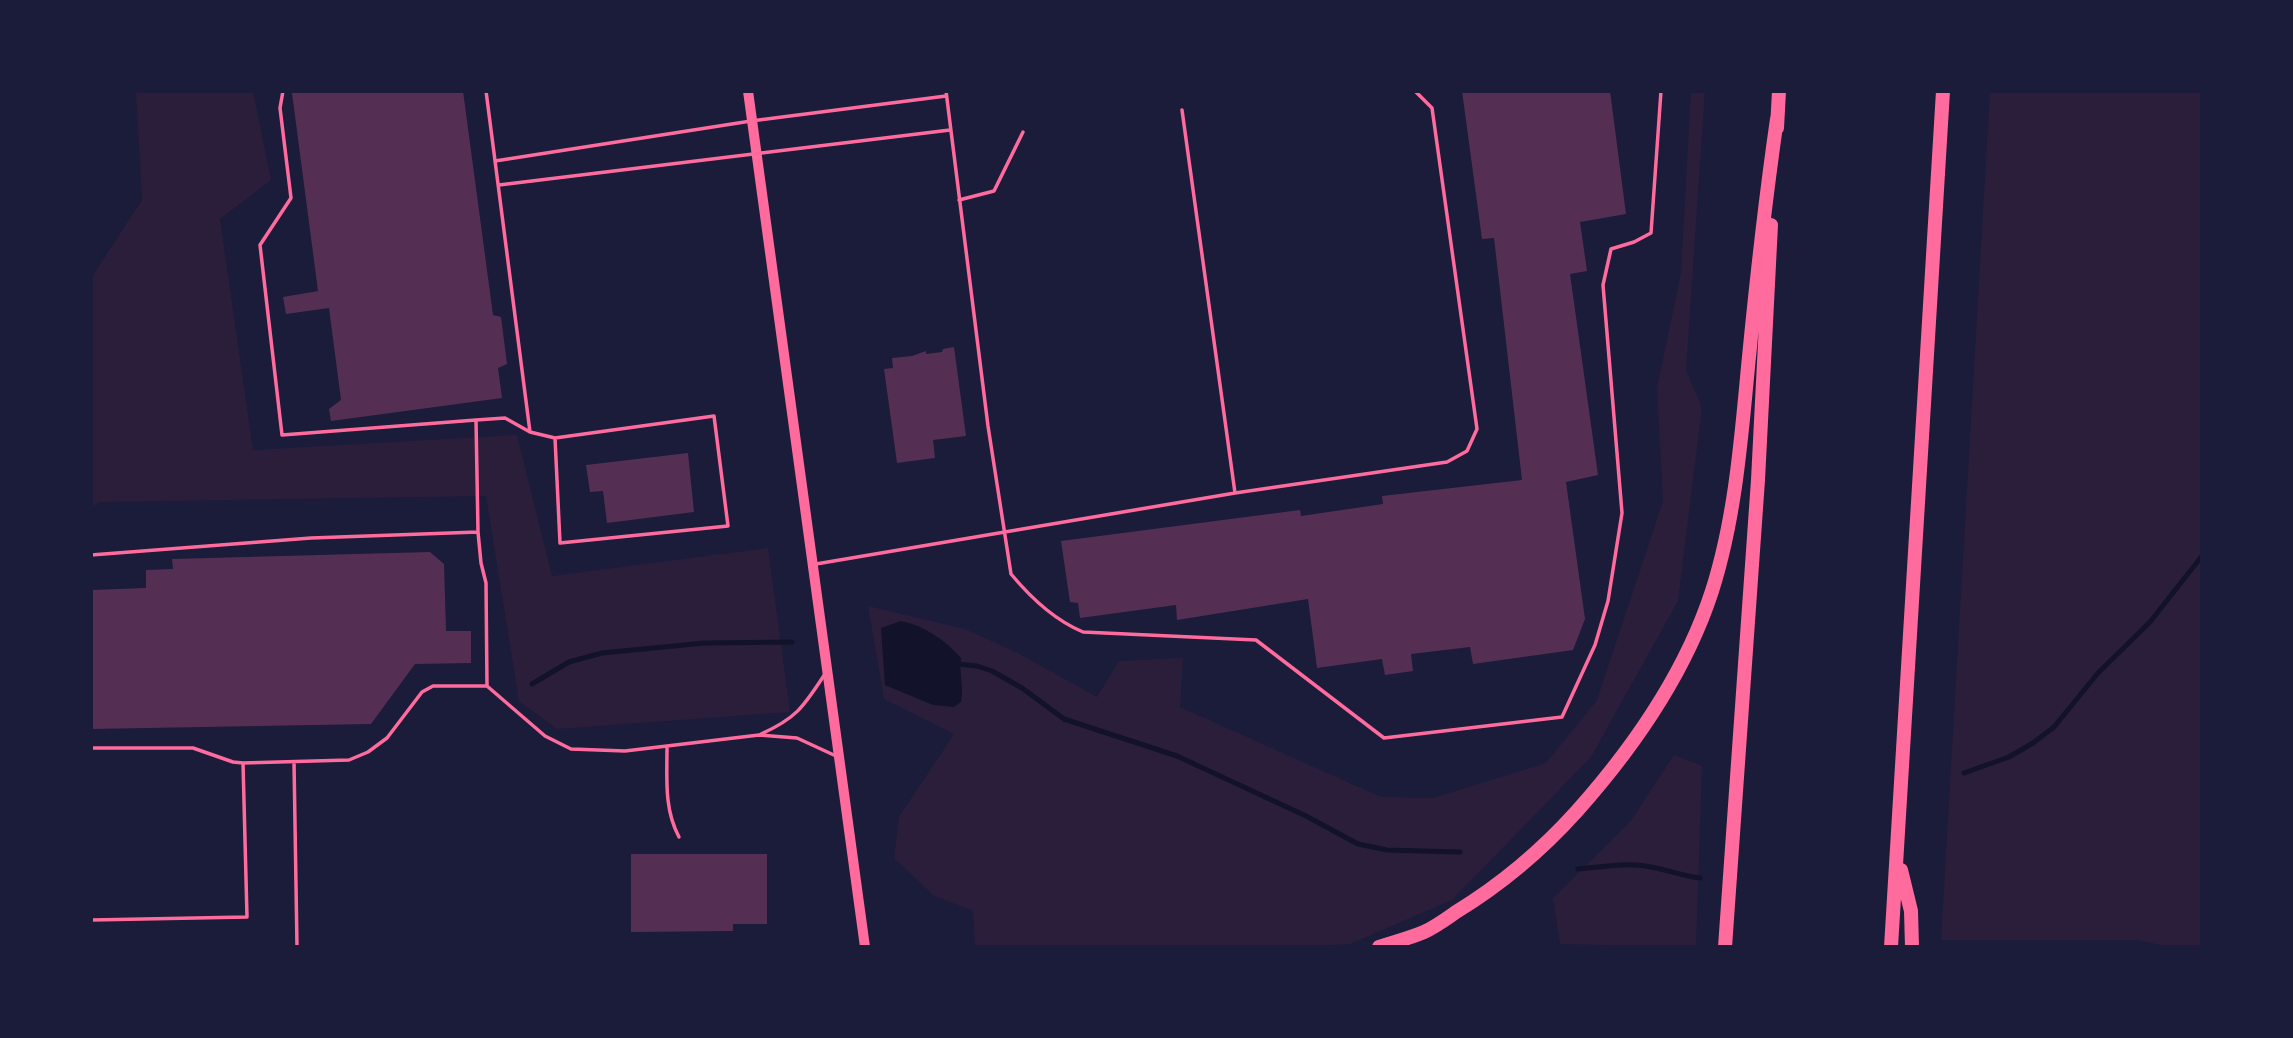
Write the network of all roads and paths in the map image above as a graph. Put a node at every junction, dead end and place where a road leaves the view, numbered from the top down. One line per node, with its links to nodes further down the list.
1 (283, 91): 20 (lane)
2 (486, 91): 17 (lane)
3 (748, 91): 13 (street)
4 (1339, 91): 5 (lane)
5 (1349, 91)
6 (1415, 91): 23 (lane)
7 (1661, 91): 25 (lane)
8 (1779, 91): 12 (highway)
9 (1942, 91): 37 (highway)
10 (946, 94): 13 (lane); 14 (lane)
11 (1182, 110): 23 (lane)
12 (1777, 119): 41 (highway); 42 (highway)
13 (751, 121): 16 (street); 17 (lane)
14 (950, 130): 16 (lane); 19 (lane)
15 (1023, 132): 19 (lane)
16 (757, 153): 18 (lane); 27 (street)
17 (495, 160): 18 (lane)
18 (499, 185): 21 (lane)
19 (958, 200): 25 (lane)
20 (476, 420): 21 (lane); 24 (lane)
21 (530, 432): 22 (lane)
22 (555, 438): 22 (lane)
23 (1235, 493): 25 (lane)
24 (478, 531): 26 (lane); 29 (lane)
25 (1004, 533): 27 (lane)
26 (91, 555)
27 (813, 564): 28 (street)
28 (827, 670): 30 (lane); 33 (street)
29 (487, 686): 31 (lane); 34 (lane)
30 (759, 735): 31 (lane); 33 (lane)
31 (667, 747): 36 (lane)
32 (91, 748): 35 (lane)
33 (839, 757): 40 (street)
34 (294, 762): 35 (lane); 39 (lane)
35 (243, 763): 38 (lane)
36 (679, 837)
37 (1897, 855): 43 (highway); 44 (highway)
38 (91, 920)
39 (297, 947)
40 (864, 947)
41 (1379, 947)
42 (1725, 947)
43 (1891, 947)
44 (1912, 947)

